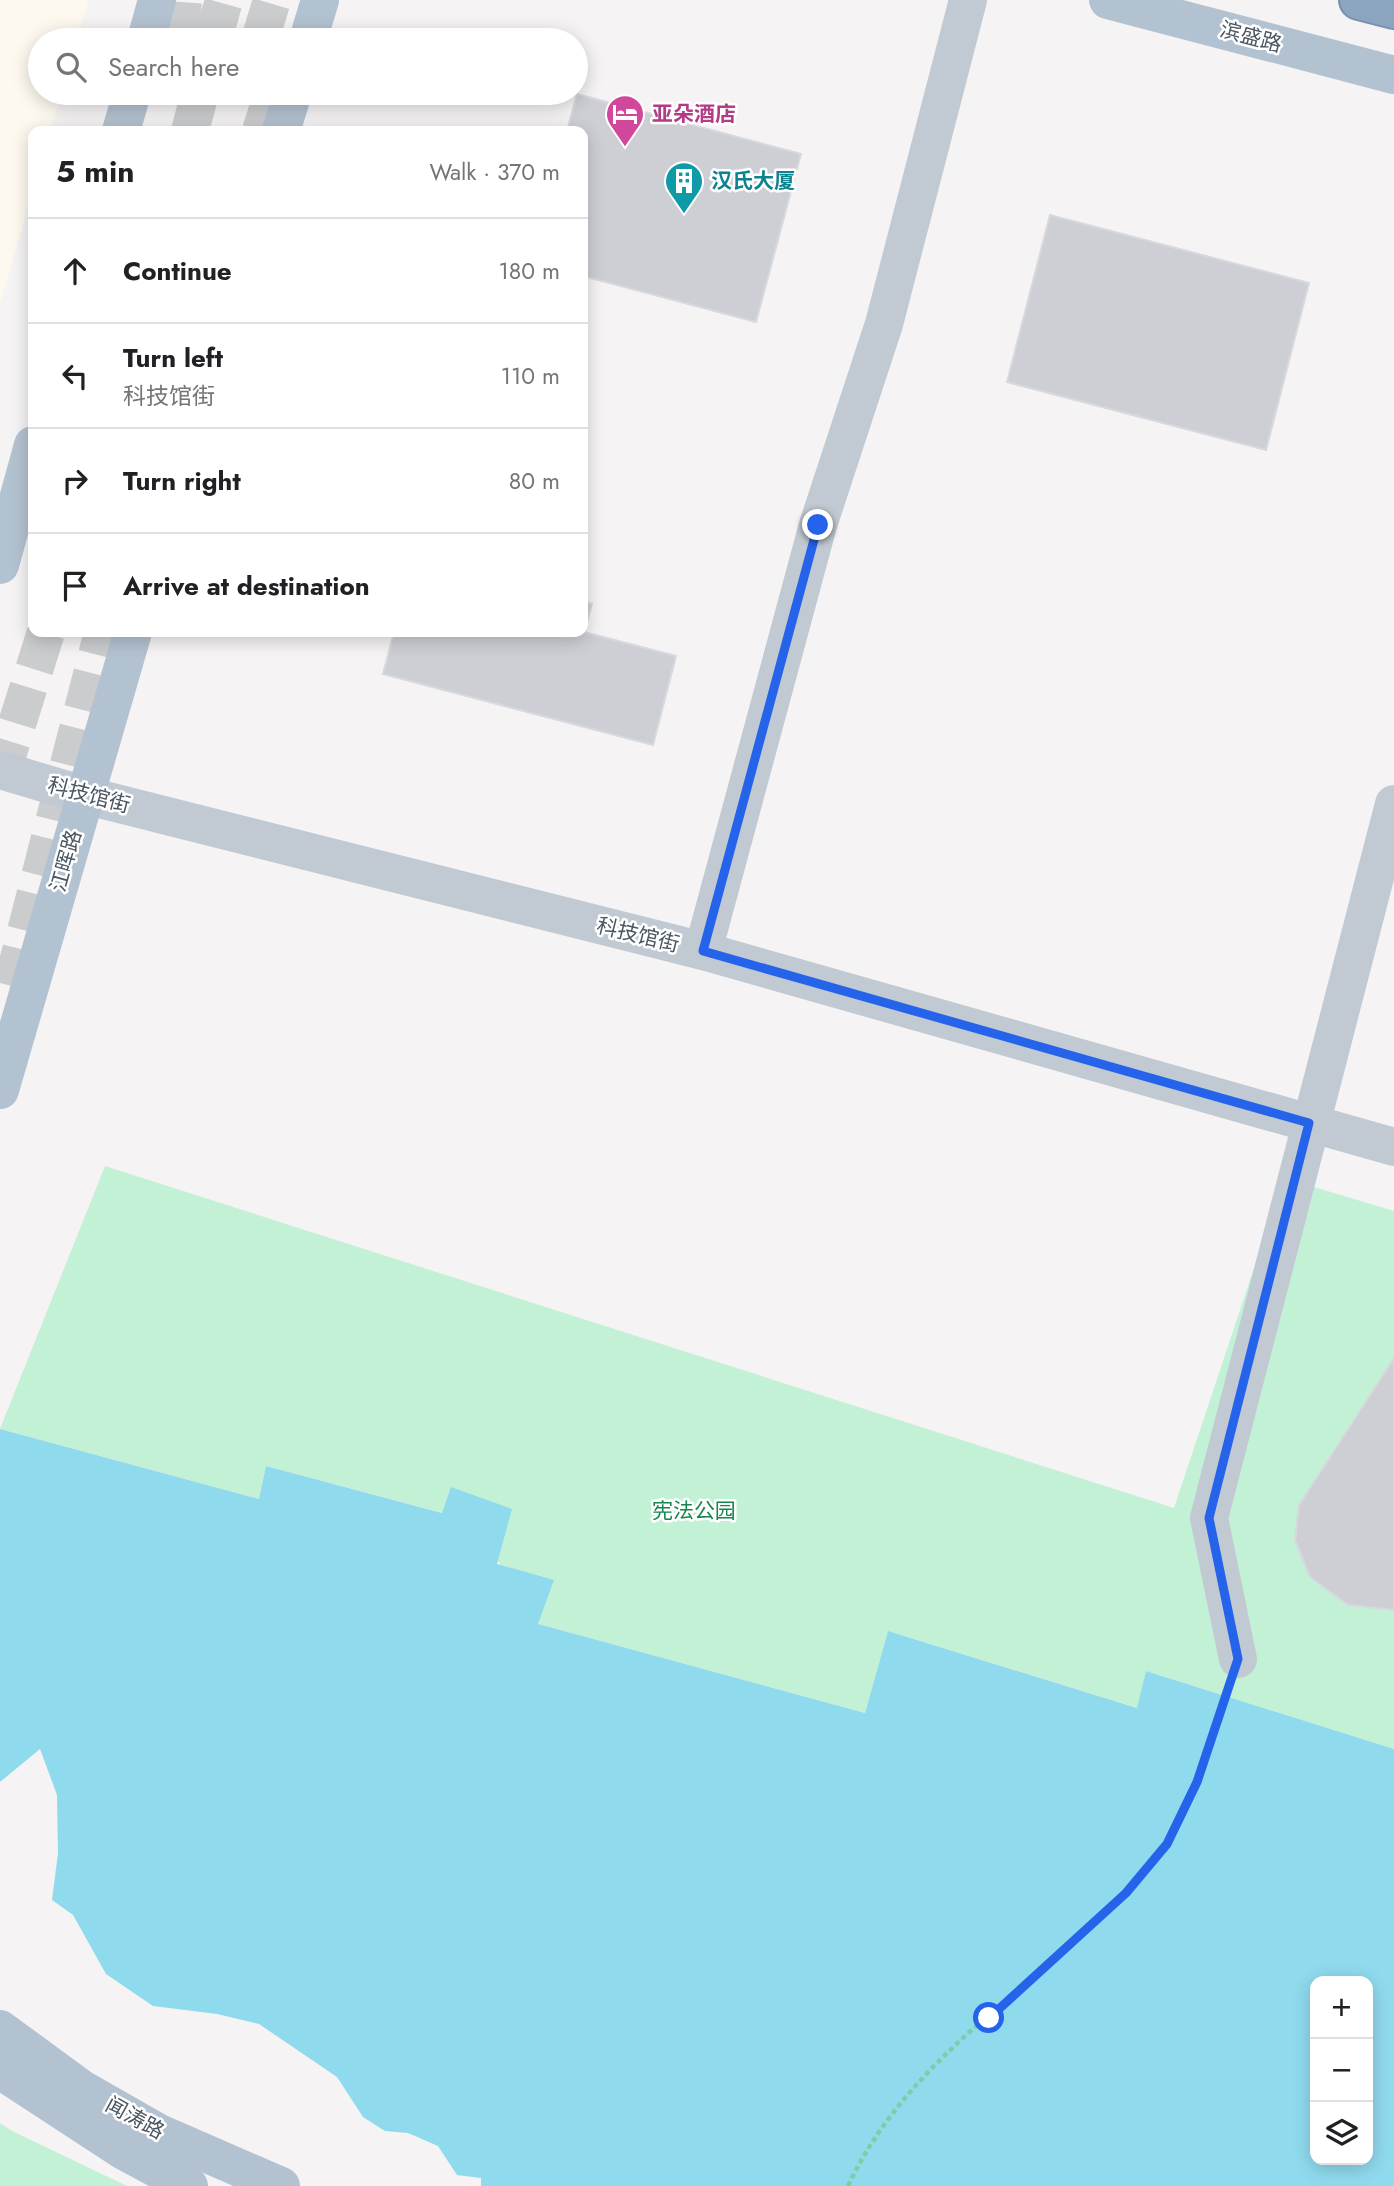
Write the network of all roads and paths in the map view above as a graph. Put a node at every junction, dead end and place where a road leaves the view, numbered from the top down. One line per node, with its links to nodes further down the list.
1 (158, 0): 7 (main road)
2 (320, 0): 8 (main road)
3 (968, 0): 20 (street)
4 (1108, 0): 9 (main road, 滨盛路)
5 (1359, 0): 6 (highway)
6 (1394, 9)
7 (150, 28)
8 (312, 28)
9 (1394, 75)
10 (129, 105): 12 (main road)
11 (289, 105): 13 (main road)
12 (122, 126)
13 (283, 126)
14 (28, 463): 15 (main road)
15 (0, 565)
16 (131, 637): 18 (main road, 江晖路)
17 (0, 769): 18 (street, 科技馆街)
18 (84, 795): 20 (street, 科技馆街); 21 (main road, 江晖路)
19 (1394, 804): 22 (street)
20 (703, 951): 22 (street, 科技馆街)
21 (0, 1090)
22 (1309, 1123): 23 (street, 科技馆街); 24 (street)
23 (1394, 1147)
24 (1238, 1659): 29 (path)
25 (0, 2029): 28 (main road, 闻涛路)
26 (0, 2070): 27 (main road, 闻涛路)
27 (189, 2186)
28 (281, 2186)
29 (848, 2186)

